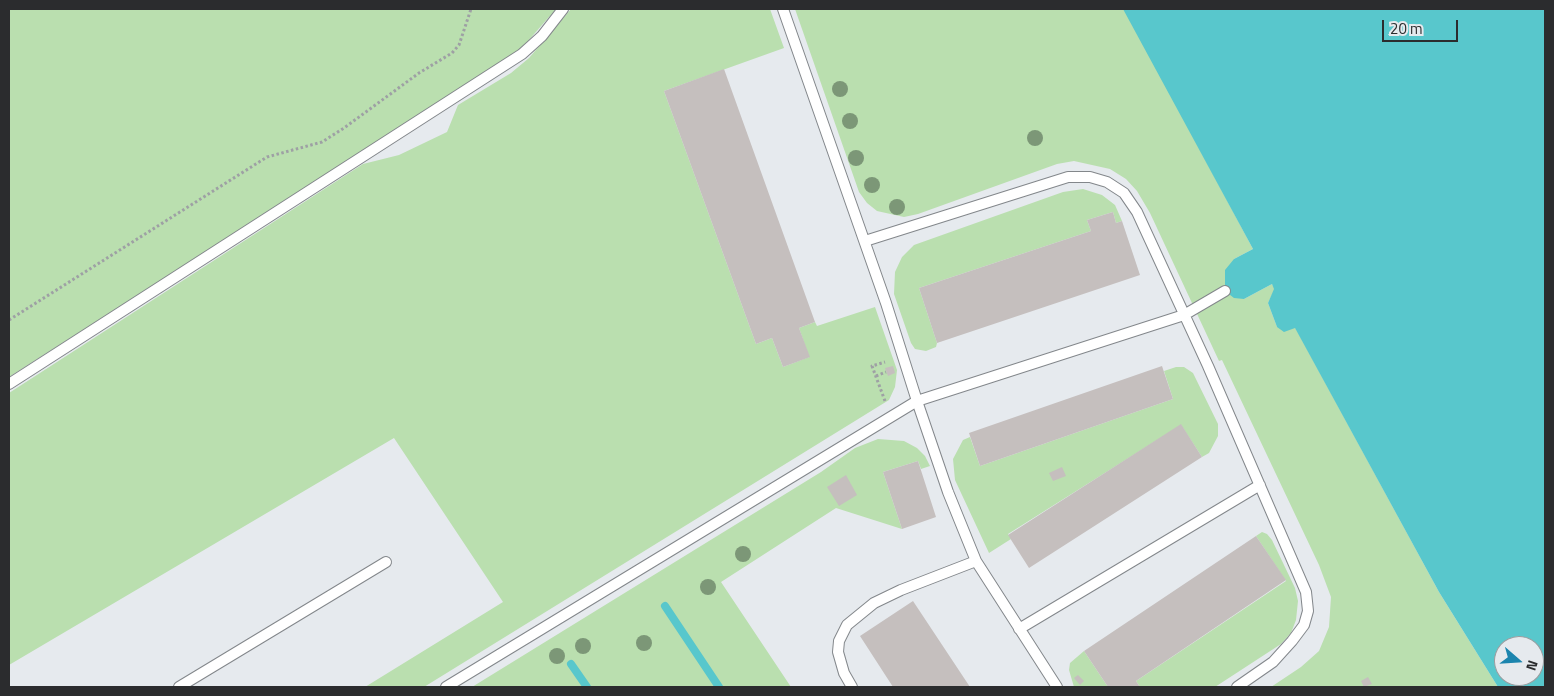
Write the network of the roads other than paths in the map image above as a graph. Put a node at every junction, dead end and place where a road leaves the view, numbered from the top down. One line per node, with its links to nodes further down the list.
1 (563, 9): 6 (lane)
2 (782, 9): 3 (lane)
3 (865, 242): 5 (lane); 7 (lane)
4 (1225, 291): 5 (lane)
5 (1184, 315): 7 (lane); 8 (lane)
6 (9, 384)
7 (917, 401): 9 (lane); 13 (lane)
8 (1260, 485): 11 (lane); 16 (lane)
9 (976, 560): 11 (lane); 14 (lane)
10 (386, 562): 12 (lane)
11 (1019, 629): 15 (lane)
12 (179, 687)
13 (446, 687)
14 (852, 687)
15 (1056, 687)
16 (1237, 687)

